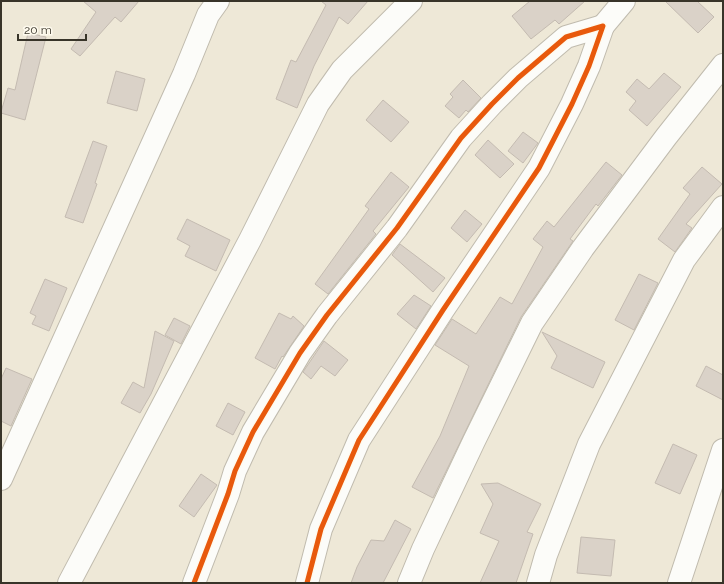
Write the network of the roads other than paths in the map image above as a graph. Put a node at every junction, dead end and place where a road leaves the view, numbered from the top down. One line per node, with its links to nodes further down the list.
1 (218, 1): 8 (street)
2 (411, 1): 9 (street)
3 (624, 1): 4 (street)
4 (603, 26): 10 (street); 11 (street)
5 (723, 65): 12 (street)
6 (723, 207): 13 (street)
7 (723, 450): 14 (street)
8 (1, 479)
9 (69, 583)
10 (194, 583)
11 (307, 583)
12 (409, 583)
13 (538, 583)
14 (679, 583)

